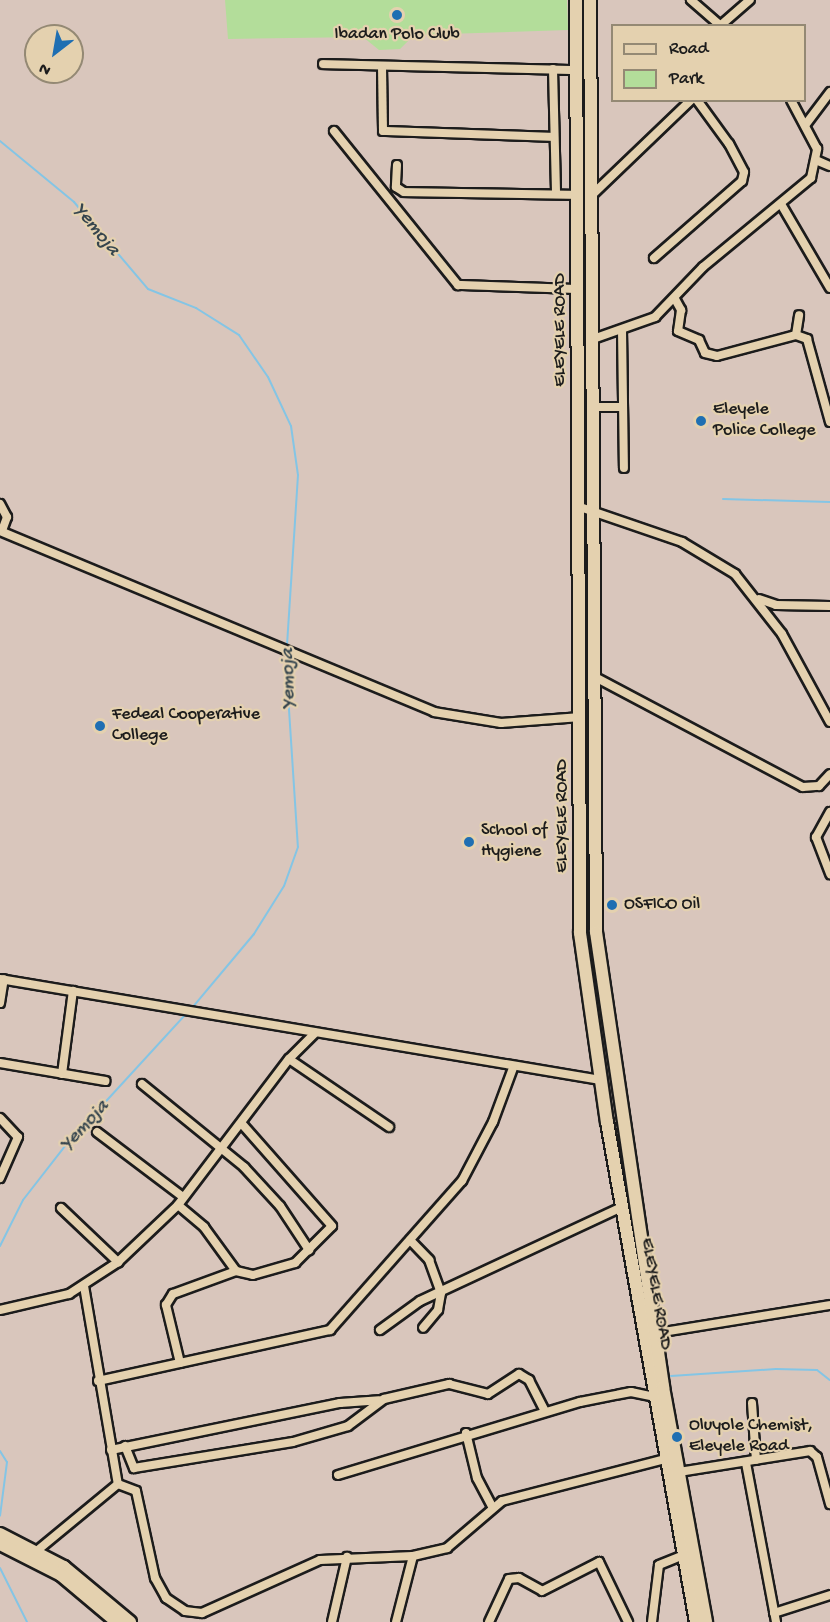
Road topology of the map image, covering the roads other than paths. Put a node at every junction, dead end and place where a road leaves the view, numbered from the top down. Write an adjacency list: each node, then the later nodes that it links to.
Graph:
1 (576, 0): 10 (main road, ELEYELE ROAD)
2 (590, 0): 22 (main road, ELEYELE ROAD)
3 (691, 0): 5 (street)
4 (750, 0): 6 (street)
5 (720, 24)
6 (722, 24)
7 (323, 64): 8 (street)
8 (382, 67): 9 (street); 17 (street)
9 (553, 69): 10 (street); 17 (street)
10 (577, 70): 23 (main road, ELEYELE ROAD)
11 (830, 93): 15 (street)
12 (689, 102): 22 (street)
13 (698, 102): 25 (street)
14 (792, 102): 15 (street)
15 (806, 124): 18 (street)
16 (334, 131): 27 (street)
17 (552, 137): 21 (street)
18 (818, 160): 20 (street); 24 (street)
19 (397, 165): 21 (street)
20 (830, 166)
21 (556, 194): 23 (street)
22 (593, 194): 32 (main road, ELEYELE ROAD)
23 (579, 195): 27 (main road, ELEYELE ROAD)
24 (781, 204): 26 (street); 28 (street)
25 (654, 258)
26 (830, 288)
27 (579, 289): 39 (main road, ELEYELE ROAD)
28 (675, 298): 30 (street); 31 (street)
29 (799, 315): 31 (street)
30 (622, 330): 32 (street); 34 (street)
31 (796, 335): 33 (street)
32 (593, 339): 35 (main road, ELEYELE ROAD)
33 (826, 388): 36 (street)
34 (623, 407): 35 (street); 37 (street)
35 (594, 408): 39 (main road, ELEYELE ROAD)
36 (830, 422)
37 (624, 468)
38 (0, 504): 40 (street)
39 (586, 509): 41 (street); 43 (main road, ELEYELE ROAD); 44 (main road, ELEYELE ROAD)
40 (1, 531): 44 (street)
41 (758, 598): 42 (street); 45 (street)
42 (830, 606)
43 (595, 677): 46 (street); 49 (main road, ELEYELE ROAD)
44 (581, 717): 50 (main road, ELEYELE ROAD)
45 (830, 722)
46 (830, 774)
47 (830, 812): 48 (street)
48 (830, 874)
49 (596, 932): 50 (main road); 82 (main road, ELEYELE ROAD)
50 (580, 933): 59 (main road, ELEYELE ROAD)
51 (2, 979): 52 (street); 53 (street)
52 (73, 991): 54 (street); 58 (street)
53 (0, 1003)
54 (315, 1033): 55 (street); 57 (street)
55 (289, 1059): 63 (street); 64 (street)
56 (0, 1063): 58 (street)
57 (513, 1068): 59 (street); 72 (street)
58 (62, 1074): 60 (street)
59 (601, 1080): 70 (main road, ELEYELE ROAD)
60 (105, 1081)
61 (142, 1084): 66 (street)
62 (0, 1118): 67 (street)
63 (242, 1124): 66 (street); 73 (street)
64 (389, 1127)
65 (97, 1132): 68 (street)
66 (225, 1149): 68 (street); 73 (street)
67 (0, 1178)
68 (183, 1197): 69 (street)
69 (178, 1205): 74 (street); 75 (street)
70 (622, 1207): 77 (street); 82 (main road, ELEYELE ROAD)
71 (62, 1208): 74 (street)
72 (410, 1240): 77 (street); 83 (street)
73 (309, 1250): 75 (street)
74 (118, 1262): 76 (street)
75 (236, 1271): 83 (street)
76 (84, 1286): 79 (street); 84 (street)
77 (441, 1293): 80 (street); 81 (street)
78 (830, 1305): 82 (street)
79 (0, 1310)
80 (423, 1328)
81 (380, 1330)
82 (651, 1339): 85 (main road, ELEYELE ROAD)
83 (180, 1363): 84 (street)
84 (98, 1381): 91 (street)
85 (657, 1391): 88 (street); 92 (main road, ELEYELE ROAD); 95 (main road, ELEYELE ROAD)
86 (379, 1401): 88 (street); 90 (street); 90 (street)
87 (753, 1403): 93 (street)
88 (545, 1411): 89 (street)
89 (466, 1433): 96 (street); 99 (street)
90 (125, 1446): 91 (street)
91 (111, 1450): 97 (street)
92 (666, 1459): 99 (street); 103 (main road, ELEYELE ROAD)
93 (756, 1460): 94 (street); 98 (street)
94 (746, 1463): 95 (street); 108 (street)
95 (679, 1472): 118 (main road, ELEYELE ROAD)
96 (338, 1475)
97 (118, 1484): 102 (street); 107 (street)
98 (830, 1504)
99 (492, 1506): 104 (street)
100 (0, 1533): 102 (main road)
101 (0, 1544): 102 (main road)
102 (33, 1554): 109 (main road); 110 (main road)
103 (684, 1555): 116 (street); 117 (main road, ELEYELE ROAD)
104 (413, 1556): 105 (street); 113 (street)
105 (347, 1557): 107 (street); 112 (street)
106 (830, 1595): 108 (street)
107 (200, 1613): 111 (street)
108 (775, 1618)
109 (117, 1622)
110 (130, 1622)
111 (203, 1622)
112 (332, 1622)
113 (396, 1622)
114 (489, 1622): 115 (street)
115 (628, 1622)
116 (652, 1622)
117 (696, 1622)
118 (706, 1622)

